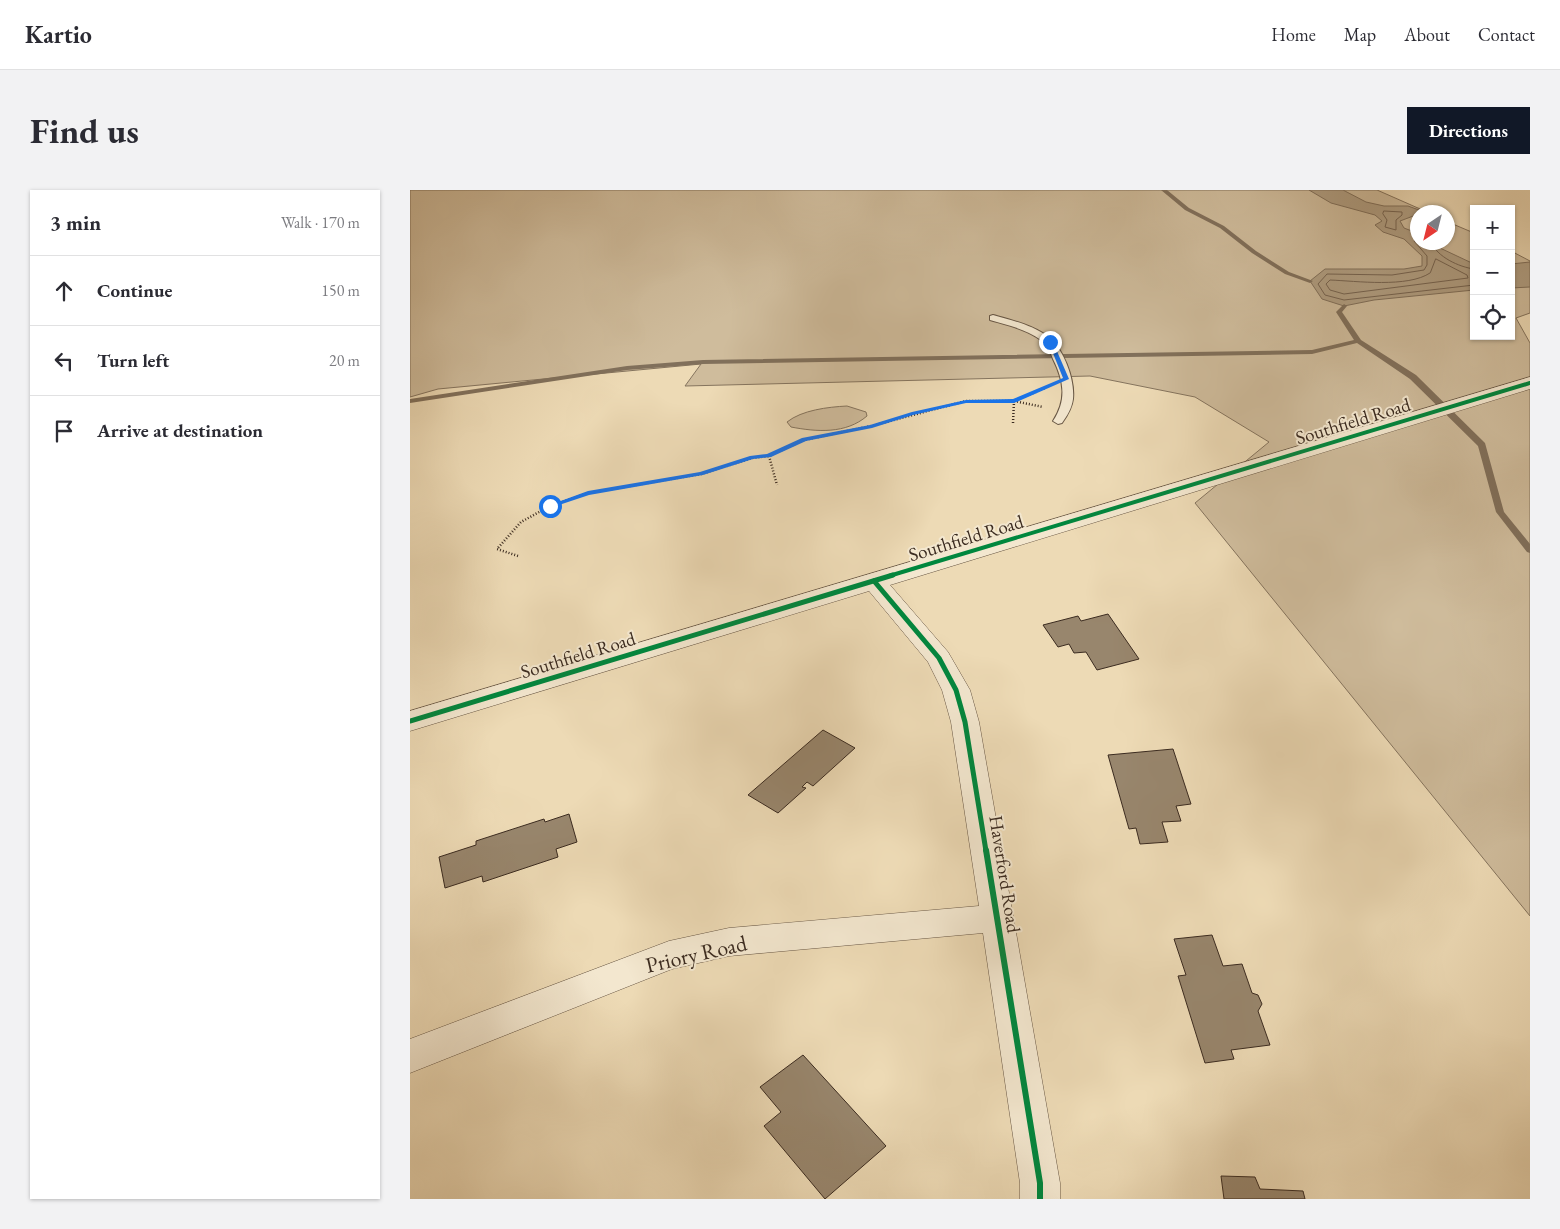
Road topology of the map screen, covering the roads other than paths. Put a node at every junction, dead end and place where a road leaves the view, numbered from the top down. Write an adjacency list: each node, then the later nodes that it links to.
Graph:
1 (993, 318): 2 (lane)
2 (1065, 375): 4 (lane)
3 (1530, 382): 5 (street, Southfield Road)
4 (1058, 421)
5 (874, 581): 6 (street, Southfield Road); 7 (street, Haverford Road)
6 (410, 721)
7 (997, 918): 8 (street, Priory Road); 9 (street, Haverford Road)
8 (410, 1056)
9 (1040, 1199)

